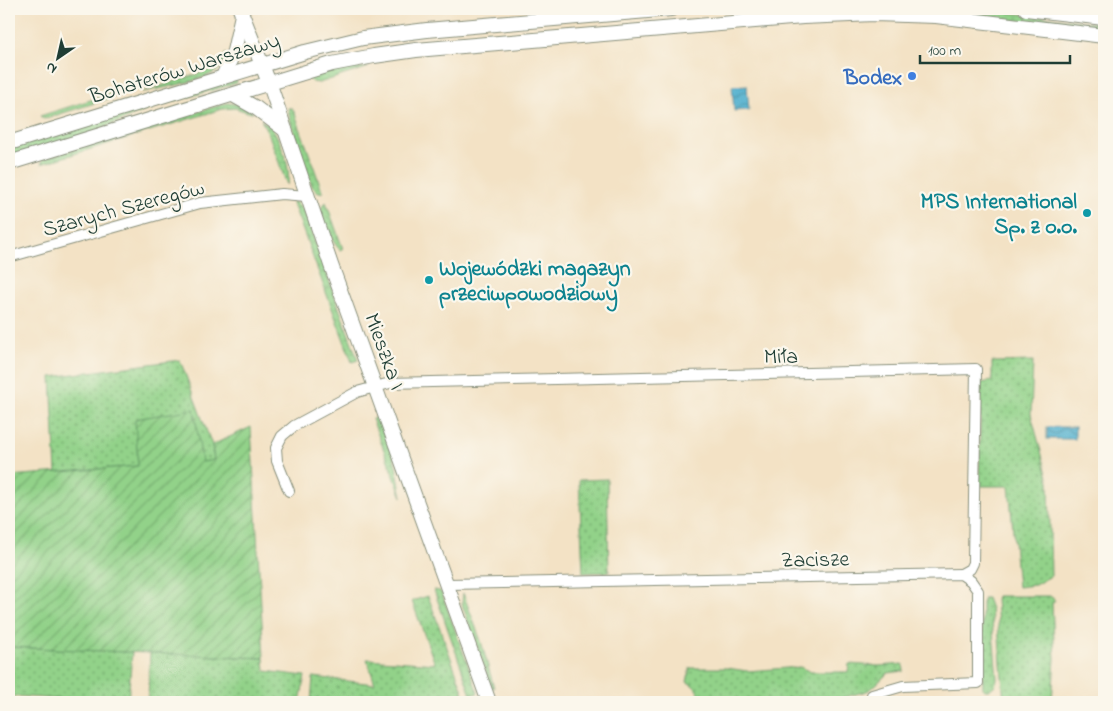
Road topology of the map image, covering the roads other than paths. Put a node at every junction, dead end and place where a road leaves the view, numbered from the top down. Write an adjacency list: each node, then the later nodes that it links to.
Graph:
1 (672, 9): 3 (street, Bohaterów Warszawy)
2 (1026, 9): 6 (street)
3 (629, 10): 8 (street, Bohaterów Warszawy)
4 (883, 11): 7 (street, Bohaterów Warszawy); 10 (street, Bohaterów Warszawy)
5 (241, 12): 8 (street, Mieszka I); 9 (street, Mieszka I)
6 (1104, 18)
7 (1104, 36)
8 (262, 65): 9 (street, Bohaterów Warszawy); 10 (street, Mieszka I)
9 (223, 77): 13 (street, Bohaterów Warszawy)
10 (269, 83): 11 (street, Bohaterów Warszawy); 12 (street, Mieszka I)
11 (233, 94): 12 (street, Bohaterów Warszawy); 14 (street, Bohaterów Warszawy)
12 (285, 130): 15 (street, Mieszka I)
13 (9, 142)
14 (9, 163)
15 (308, 196): 16 (street, Szarych Szeregów); 17 (street, Mieszka I)
16 (9, 257)
17 (376, 386): 18 (street); 19 (street, Miła); 20 (street, Mieszka I)
18 (289, 491)
19 (961, 574): 20 (street, Zacisze); 21 (street)
20 (447, 584): 22 (street, Mieszka I)
21 (872, 695)
22 (489, 702)

